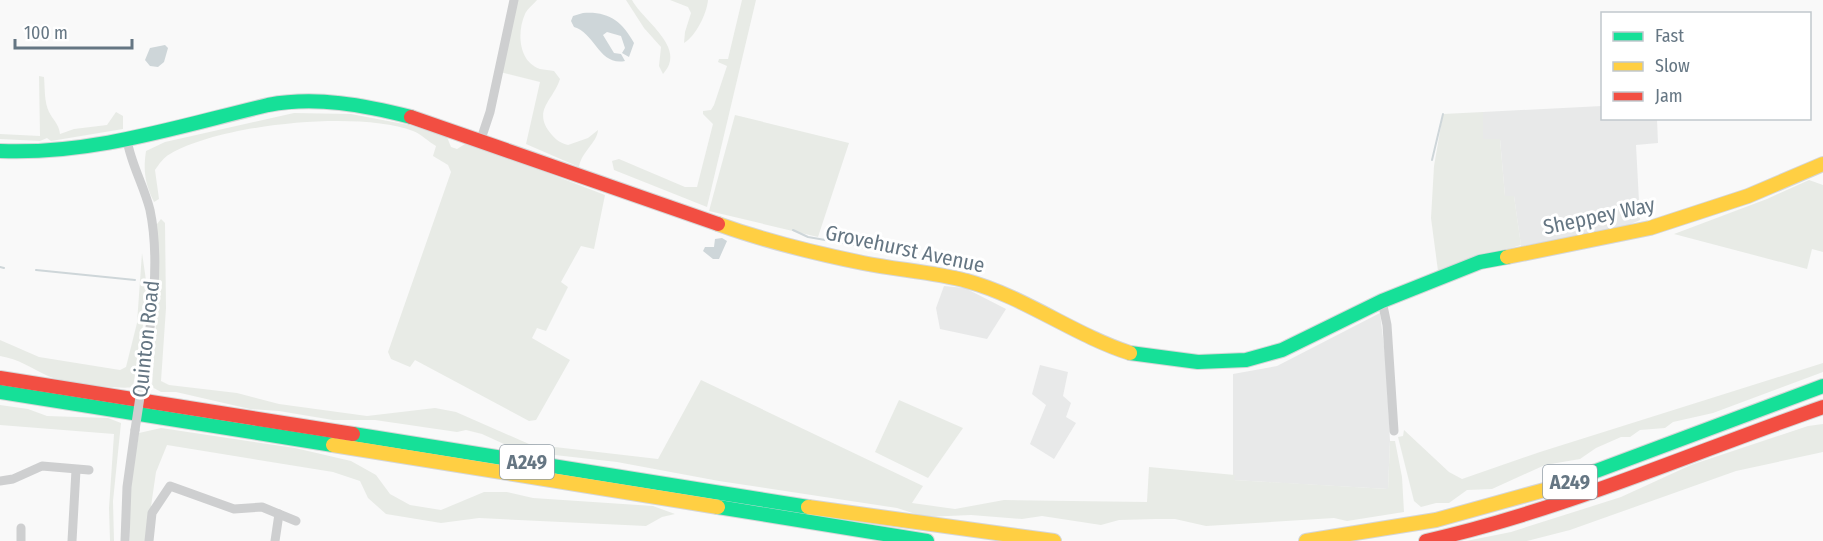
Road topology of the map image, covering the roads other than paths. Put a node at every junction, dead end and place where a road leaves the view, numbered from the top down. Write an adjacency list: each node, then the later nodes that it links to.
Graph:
1 (513, 0): 2 (street)
2 (481, 139): 3 (main road, Grovehurst Avenue); 6 (main road, Grovehurst Avenue)
3 (127, 140): 4 (main road, Grovehurst Avenue); 20 (street, Quinton Road, bridge)
4 (0, 151)
5 (1823, 164): 6 (main road, Sheppey Way)
6 (1382, 301): 11 (street)
7 (0, 378): 24 (main road, A249)
8 (1823, 386): 25 (main road, A249)
9 (0, 392): 23 (main road, A249)
10 (1823, 406): 26 (main road, A249)
11 (1394, 431)
12 (76, 470): 13 (street); 14 (street); 19 (street)
13 (89, 470)
14 (0, 482)
15 (279, 514): 16 (street); 21 (street); 22 (street)
16 (296, 521)
17 (21, 528): 18 (street)
18 (21, 541)
19 (72, 541)
20 (126, 541)
21 (149, 541)
22 (275, 541)
23 (927, 541)
24 (1054, 541)
25 (1306, 541)
26 (1426, 541)

